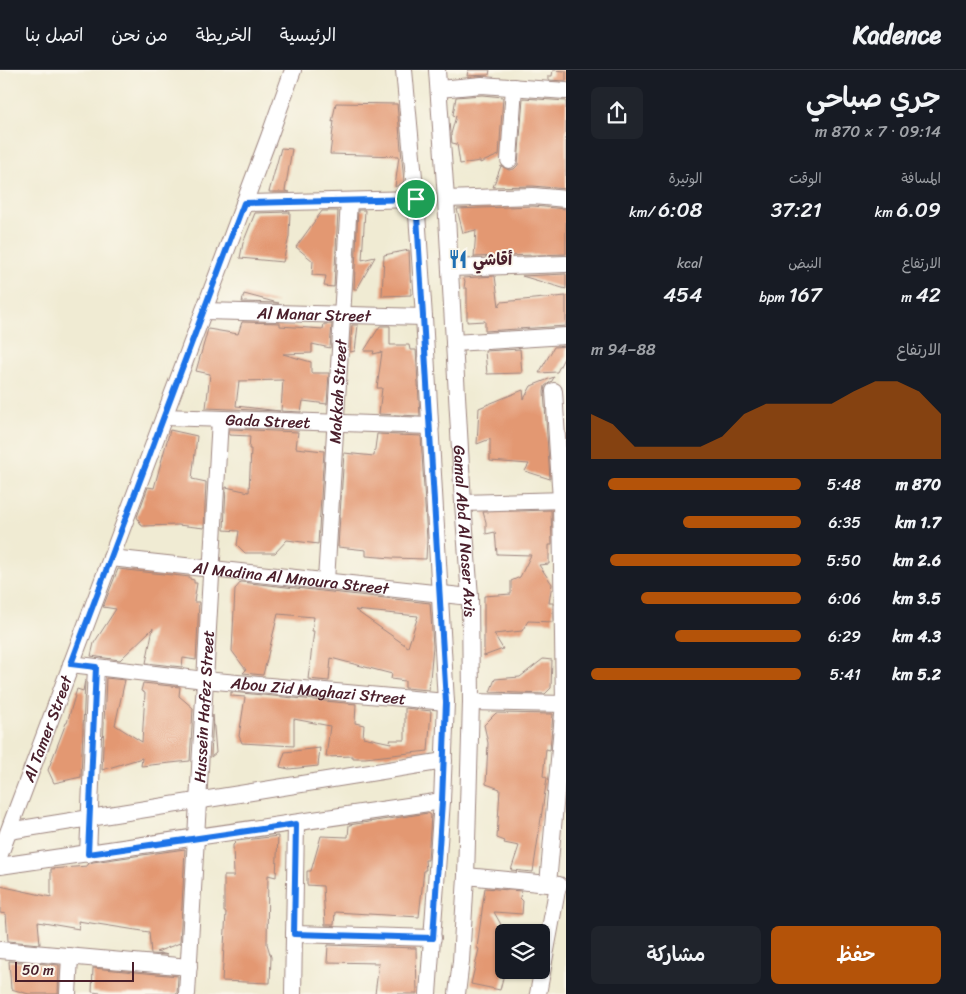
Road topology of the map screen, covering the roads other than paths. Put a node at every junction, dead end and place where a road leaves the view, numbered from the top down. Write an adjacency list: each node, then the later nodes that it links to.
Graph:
1 (292, 70): 12 (street, Al Tamer Street)
2 (404, 70): 8 (street, Gamal Abd Al Naser Axis)
3 (438, 70): 5 (street, Gamal Abd Al Naser Axis)
4 (514, 87): 5 (street); 6 (street); 7 (street)
5 (439, 89): 10 (street, Gamal Abd Al Naser Axis)
6 (566, 91)
7 (508, 160)
8 (416, 199): 11 (street); 17 (street, Gamal Abd Al Naser Axis)
9 (566, 199): 10 (street)
10 (446, 200): 14 (street, Gamal Abd Al Naser Axis)
11 (349, 202): 12 (street); 16 (street, Makkah Street)
12 (244, 203): 15 (street, Al Tamer Street)
13 (566, 264): 14 (street)
14 (450, 268): 19 (street, Gamal Abd Al Naser Axis)
15 (204, 311): 16 (street, Al Manar Street); 21 (street, Al Tamer Street)
16 (342, 316): 17 (street, Al Manar Street); 23 (street, Makkah Street)
17 (424, 317): 24 (street, Gamal Abd Al Naser Axis)
18 (566, 336): 19 (street)
19 (454, 342): 26 (street, Gamal Abd Al Naser Axis)
20 (554, 391): 25 (street)
21 (164, 417): 22 (street, Gada Street); 27 (street, Al Tamer Street)
22 (220, 419): 23 (street, Gada Street); 28 (street, Hussein Hafez Street)
23 (336, 424): 24 (street, Gada Street); 29 (street, Makkah Street)
24 (430, 426): 30 (street, Gamal Abd Al Naser Axis)
25 (564, 500): 26 (street); 37 (street)
26 (462, 503): 31 (street, Gamal Abd Al Naser Axis)
27 (111, 558): 28 (street, Al Madina Al Mnoura Street); 32 (street, Al Tamer Street)
28 (211, 570): 29 (street, Al Madina Al Mnoura Street); 34 (street, Hussein Hafez Street)
29 (326, 581): 30 (street, Al Madina Al Mnoura Street)
30 (440, 593): 31 (street, Al Madina Al Mnoura Street); 35 (street, Gamal Abd Al Naser Axis)
31 (470, 597): 36 (street, Gamal Abd Al Naser Axis)
32 (71, 664): 33 (street, Abou Zid Maghazi Street); 43 (street, Al Tamer Street)
33 (96, 667): 34 (street, Abou Zid Maghazi Street); 41 (street)
34 (205, 680): 35 (street, Abou Zid Maghazi Street); 39 (street, Hussein Hafez Street)
35 (446, 702): 38 (street, Gamal Abd Al Naser Axis)
36 (471, 702): 37 (street); 48 (street, Gamal Abd Al Naser Axis)
37 (565, 704): 49 (street)
38 (444, 761): 39 (street); 40 (street, Gamal Abd Al Naser Axis)
39 (198, 801): 41 (street); 44 (street, Hussein Hafez Street)
40 (442, 801): 42 (street); 51 (street, Gamal Abd Al Naser Axis)
41 (90, 818): 43 (street); 46 (street)
42 (296, 824): 44 (street); 50 (street)
43 (9, 831): 45 (street, Al Tamer Street)
44 (196, 838): 46 (street); 54 (street, Hussein Hafez Street)
45 (0, 854)
46 (88, 854): 47 (street)
47 (0, 866)
48 (466, 876): 49 (street); 59 (street, Gamal Abd Al Naser Axis)
49 (557, 885): 60 (street)
50 (294, 934): 51 (street); 57 (street)
51 (433, 938): 58 (street, Gamal Abd Al Naser Axis)
52 (0, 950): 53 (street)
53 (70, 956): 54 (street); 55 (street)
54 (189, 967): 56 (street, Hussein Hafez Street)
55 (68, 994)
56 (187, 994)
57 (293, 994)
58 (428, 994)
59 (457, 994)
60 (538, 994)

